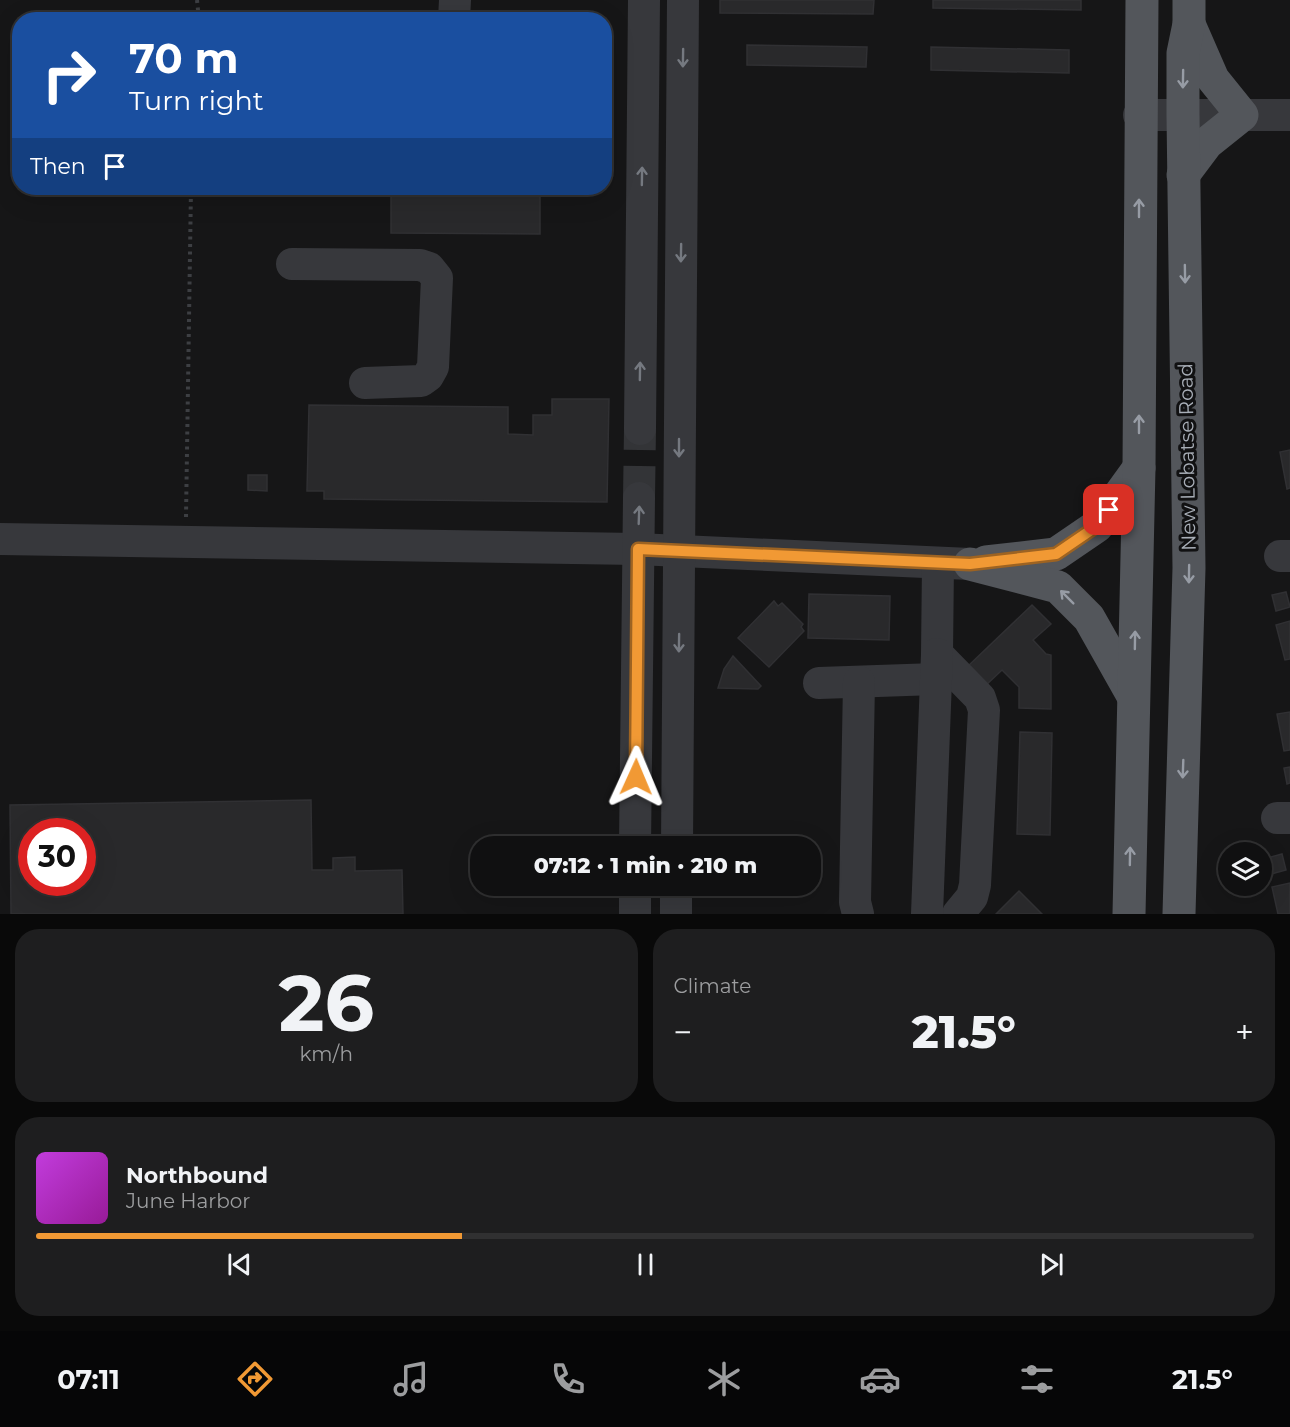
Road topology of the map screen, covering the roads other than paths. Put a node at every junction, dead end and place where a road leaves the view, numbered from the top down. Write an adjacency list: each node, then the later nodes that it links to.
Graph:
1 (644, 0): 12 (street, one-way to 1)
2 (683, 0): 17 (street, one-way to 17)
3 (1142, 0): 5 (main road)
4 (1189, 12): 6 (main road, New Lobatse Road, one-way to 6); 7 (main road)
5 (1139, 115): 6 (street); 13 (main road, one-way to 5)
6 (1183, 115): 7 (street); 9 (main road, New Lobatse Road)
7 (1242, 115): 8 (street); 9 (main road)
8 (1290, 116)
9 (1183, 175): 34 (main road, New Lobatse Road, one-way to 34)
10 (292, 264): 11 (street)
11 (365, 382)
12 (640, 429)
13 (1139, 468): 19 (main road); 23 (main road, one-way to 13)
14 (639, 498): 16 (street, one-way to 14)
15 (0, 540): 16 (street)
16 (638, 549): 17 (street); 24 (street)
17 (681, 550): 18 (street); 25 (street, one-way to 25)
18 (938, 563): 19 (street); 20 (street)
19 (970, 564): 23 (main road, one-way to 19)
20 (937, 667): 21 (street); 31 (street); 32 (street)
21 (859, 682): 22 (street); 30 (street)
22 (819, 683)
23 (1134, 697): 33 (main road, one-way to 23)
24 (635, 836)
25 (677, 836)
26 (635, 896): 28 (street)
27 (676, 896): 29 (street)
28 (635, 914)
29 (676, 914)
30 (858, 914)
31 (927, 914)
32 (958, 914)
33 (1129, 914)
34 (1179, 914)

